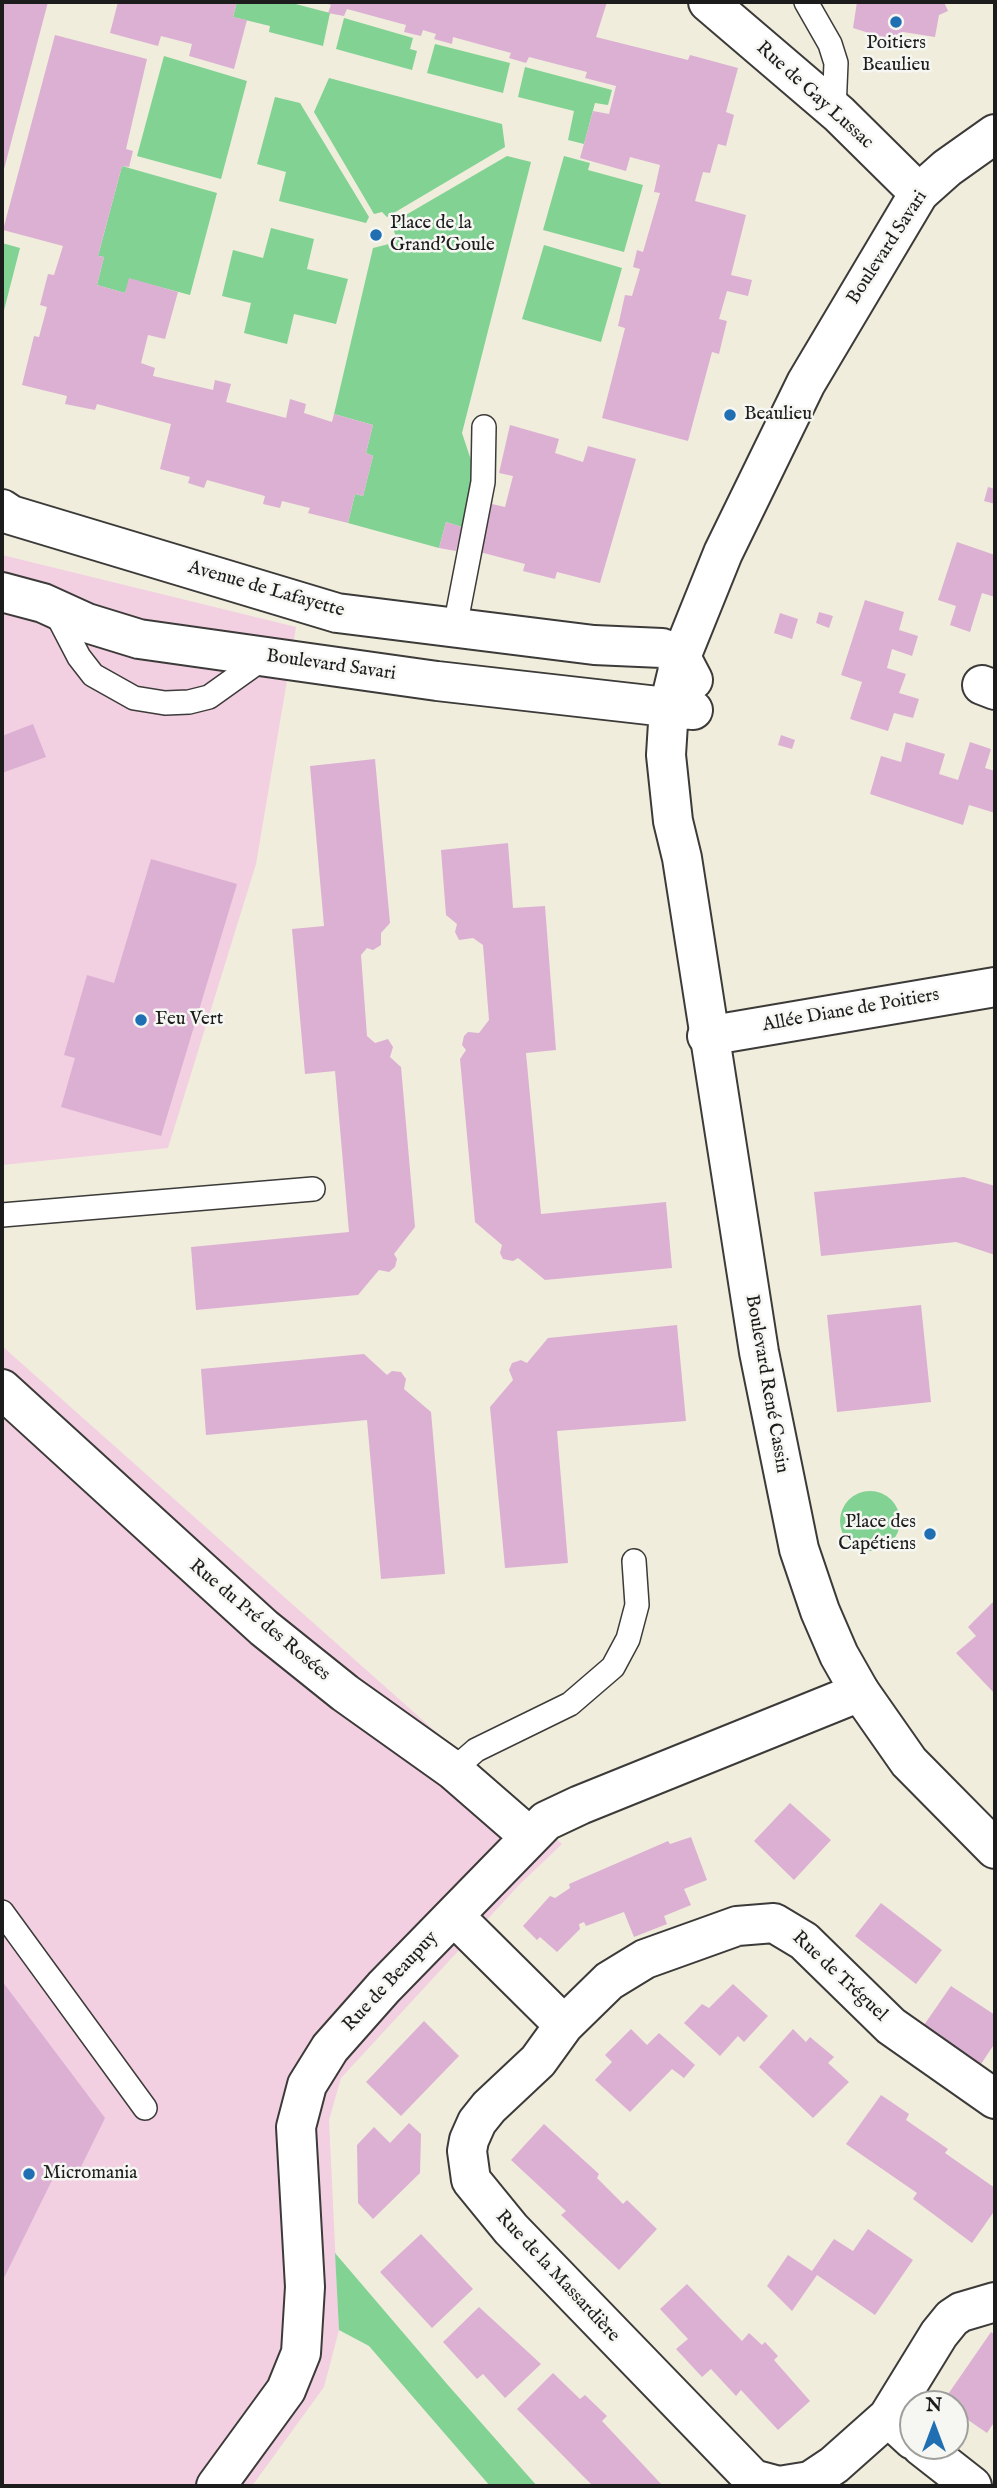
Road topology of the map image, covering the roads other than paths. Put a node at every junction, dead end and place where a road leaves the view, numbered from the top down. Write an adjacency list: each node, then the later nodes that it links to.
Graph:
1 (806, 2): 3 (lane)
2 (714, 5): 3 (street, Rue de Gay Lussac)
3 (834, 110): 5 (street, Rue de Gay Lussac)
4 (995, 134): 5 (street, Boulevard Savari)
5 (919, 193): 6 (street, Boulevard Savari)
6 (806, 383): 12 (street, Boulevard Savari); 14 (street, Boulevard Savari)
7 (484, 427): 11 (lane)
8 (2, 509): 11 (street, Avenue de Lafayette)
9 (2, 592): 10 (street, Boulevard Savari)
10 (54, 609): 13 (street, Boulevard Savari); 13 (lane)
11 (455, 627): 12 (street, Avenue de Lafayette)
12 (672, 653): 14 (street, Boulevard Savari)
13 (265, 657): 14 (street, Boulevard Savari)
14 (686, 705): 16 (street, Boulevard René Cassin)
15 (995, 987): 16 (street, Allée Diane de Poitiers)
16 (707, 1036): 21 (street, Boulevard René Cassin)
17 (313, 1189): 18 (lane)
18 (2, 1215)
19 (2, 1389): 22 (street, Rue du Pré des Rosées)
20 (634, 1560): 22 (lane)
21 (860, 1692): 23 (street, Rue de Beaupuy); 24 (street, Boulevard René Cassin)
22 (453, 1770): 23 (street, Rue du Pré des Rosées)
23 (530, 1837): 26 (street, Rue de Beaupuy)
24 (995, 1849)
25 (2, 1912): 29 (lane)
26 (454, 1916): 27 (street); 34 (street, Rue de Beaupuy)
27 (564, 2025): 28 (street, Rue de Tréguel); 32 (street, Rue de la Massardière)
28 (995, 2099)
29 (145, 2108)
30 (995, 2302): 31 (street)
31 (916, 2390)
32 (899, 2429)
33 (939, 2460): 35 (street)
34 (216, 2486)
35 (972, 2486)

